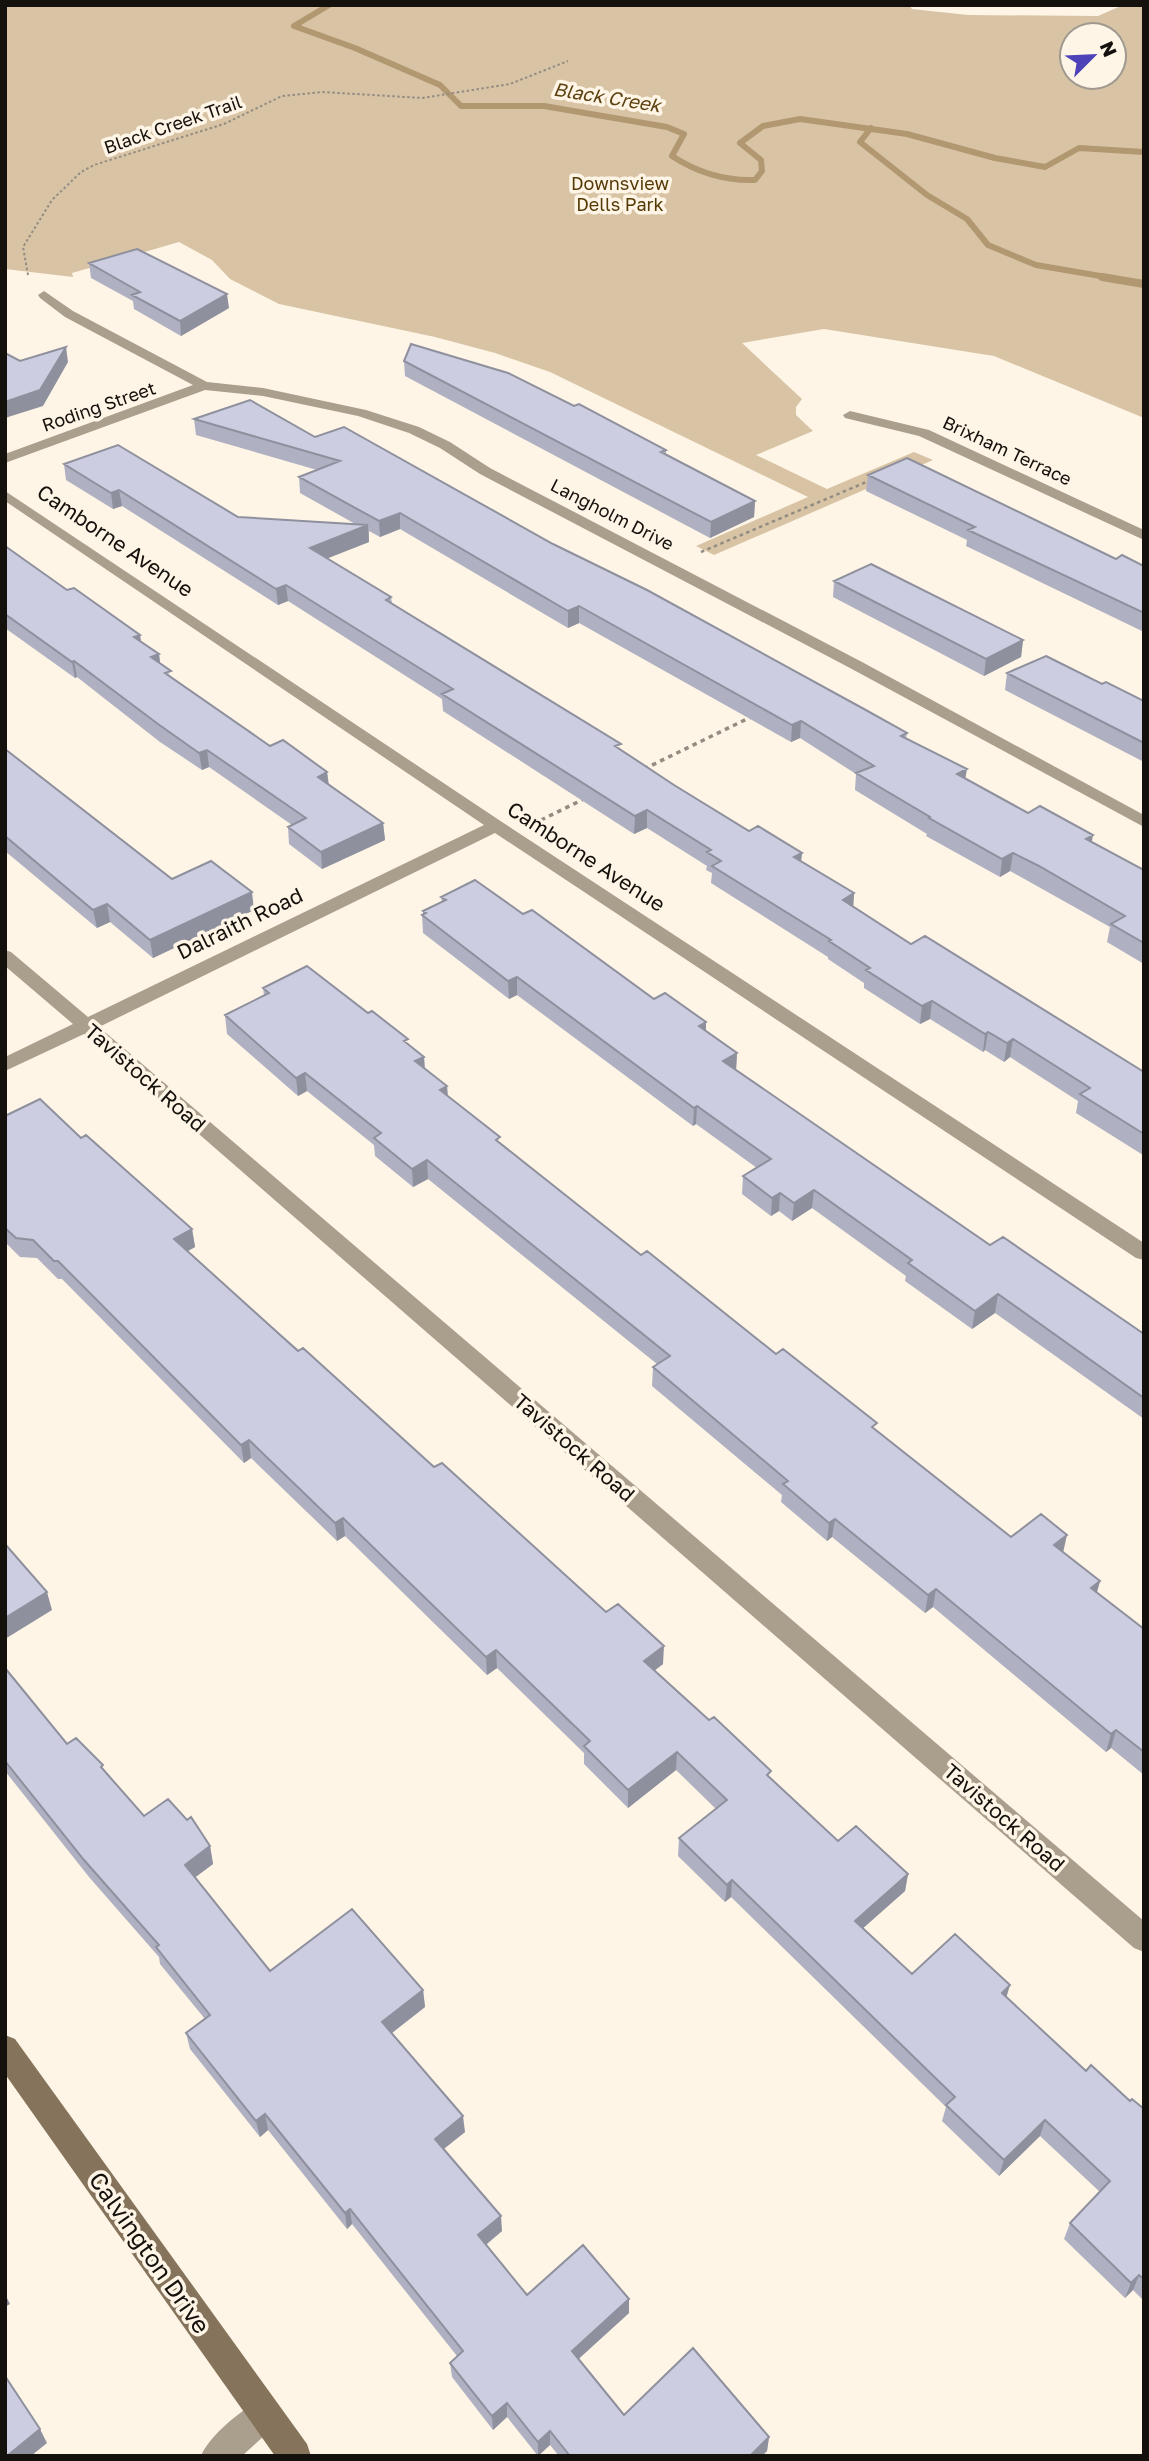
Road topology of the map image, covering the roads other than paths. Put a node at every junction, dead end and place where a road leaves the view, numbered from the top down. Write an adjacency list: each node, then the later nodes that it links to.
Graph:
1 (44, 295): 2 (street, Langholm Drive)
2 (204, 386): 4 (street, Roding Street); 7 (street, Langholm Drive)
3 (850, 415): 6 (street, Brixham Terrace)
4 (5, 458)
5 (5, 495): 8 (street, Camborne Avenue)
6 (1144, 536)
7 (1144, 822)
8 (504, 830): 10 (street, Dalraith Road); 12 (street, Camborne Avenue)
9 (5, 956): 10 (street, Tavistock Road)
10 (84, 1025): 11 (street, Dalraith Road); 13 (street, Tavistock Road)
11 (5, 1065)
12 (1144, 1253)
13 (1144, 1939)
14 (5, 2049): 15 (street, Calvington Drive)
15 (264, 2415): 16 (street); 17 (street, Calvington Drive)
16 (217, 2456)
17 (295, 2456)

